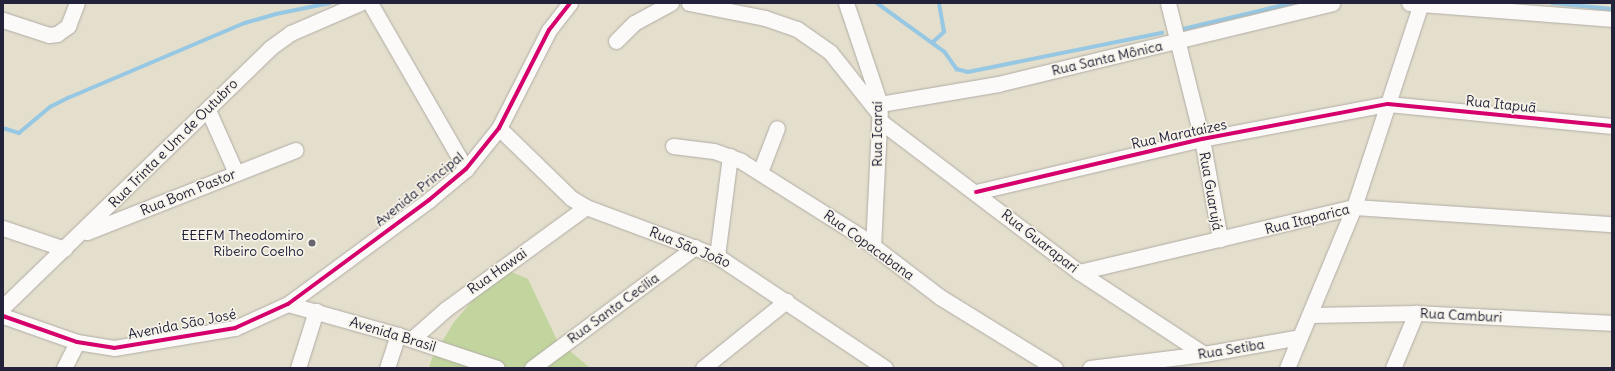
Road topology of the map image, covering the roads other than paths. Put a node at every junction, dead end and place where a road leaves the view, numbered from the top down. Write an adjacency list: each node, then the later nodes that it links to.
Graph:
1 (77, 3): 12 (street)
2 (360, 3): 16 (street, Rua Trinta e Um de Outubro)
3 (370, 3): 25 (street)
4 (570, 3): 19 (street, Avenida Principal)
5 (671, 3): 13 (street)
6 (688, 3): 17 (street, Rua Guarapari)
7 (846, 3): 17 (street, Rua Icaraí)
8 (1168, 3): 14 (street, Rua Guarujá)
9 (1332, 3): 14 (street, Rua Santa Mônica)
10 (1417, 3): 11 (street); 15 (street)
11 (1612, 19)
12 (3, 20)
13 (616, 41)
14 (1177, 41): 17 (street, Rua Santa Mônica); 21 (street, Rua Guarujá)
15 (1388, 104): 18 (street, Rua Itapuã); 21 (street, Rua Marataízes); 30 (street)
16 (208, 110): 27 (street); 33 (street, Rua Trinta e Um de Outubro)
17 (880, 113): 28 (street, Rua Guarapari); 35 (street, Rua Icaraí)
18 (1612, 126)
19 (499, 128): 25 (street, Avenida Principal); 29 (street, Rua São João)
20 (777, 128): 26 (street)
21 (1202, 139): 28 (street, Rua Marataízes); 34 (street, Rua Guarujá)
22 (673, 146): 24 (street, Rua Copacabana)
23 (295, 150): 27 (street, Rua Bom Pastor)
24 (730, 156): 26 (street, Rua Copacabana); 38 (street)
25 (466, 169): 41 (street, Avenida Principal)
26 (760, 172): 35 (street, Rua Copacabana)
27 (236, 173): 33 (street, Rua Bom Pastor)
28 (976, 192): 39 (street, Rua Guarapari)
29 (586, 207): 36 (street, Rua São João); 48 (street, Rua Hawai)
30 (1354, 207): 31 (street, Rua Itaparica); 34 (street, Rua Itaparica); 45 (street)
31 (1612, 224)
32 (3, 228): 37 (street)
33 (80, 235): 37 (street, Rua Trinta e Um de Outubro)
34 (1220, 239): 39 (street, Rua Itaparica)
35 (873, 246): 59 (street, Rua Copacabana)
36 (695, 247): 38 (street, Rua São João); 57 (street, Rua Santa Cecília)
37 (65, 249): 42 (street, Rua Trinta e Um de Outubro)
38 (717, 256): 40 (street, Rua São João)
39 (1079, 272): 51 (street, Rua Guarapari)
40 (786, 301): 52 (street, Rua São João); 58 (street)
41 (288, 304): 43 (street, Avenida Brasil); 50 (street, Avenida São José)
42 (3, 308)
43 (316, 310): 48 (street, Avenida Brasil); 54 (street)
44 (1416, 313): 45 (street, Rua Camburi); 47 (street, Rua Camburi); 62 (street)
45 (1310, 315): 49 (street)
46 (3, 316): 50 (street, Avenida São José)
47 (1612, 323)
48 (405, 337): 55 (street); 56 (street, Avenida Brasil)
49 (1300, 337): 51 (street, Rua Setiba); 61 (street)
50 (77, 342): 53 (street)
51 (1204, 354): 60 (street, Rua Setiba)
52 (874, 365)
53 (64, 368)
54 (298, 368)
55 (387, 368)
56 (497, 368)
57 (532, 368)
58 (703, 368)
59 (1055, 368)
60 (1090, 368)
61 (1287, 368)
62 (1393, 368)

